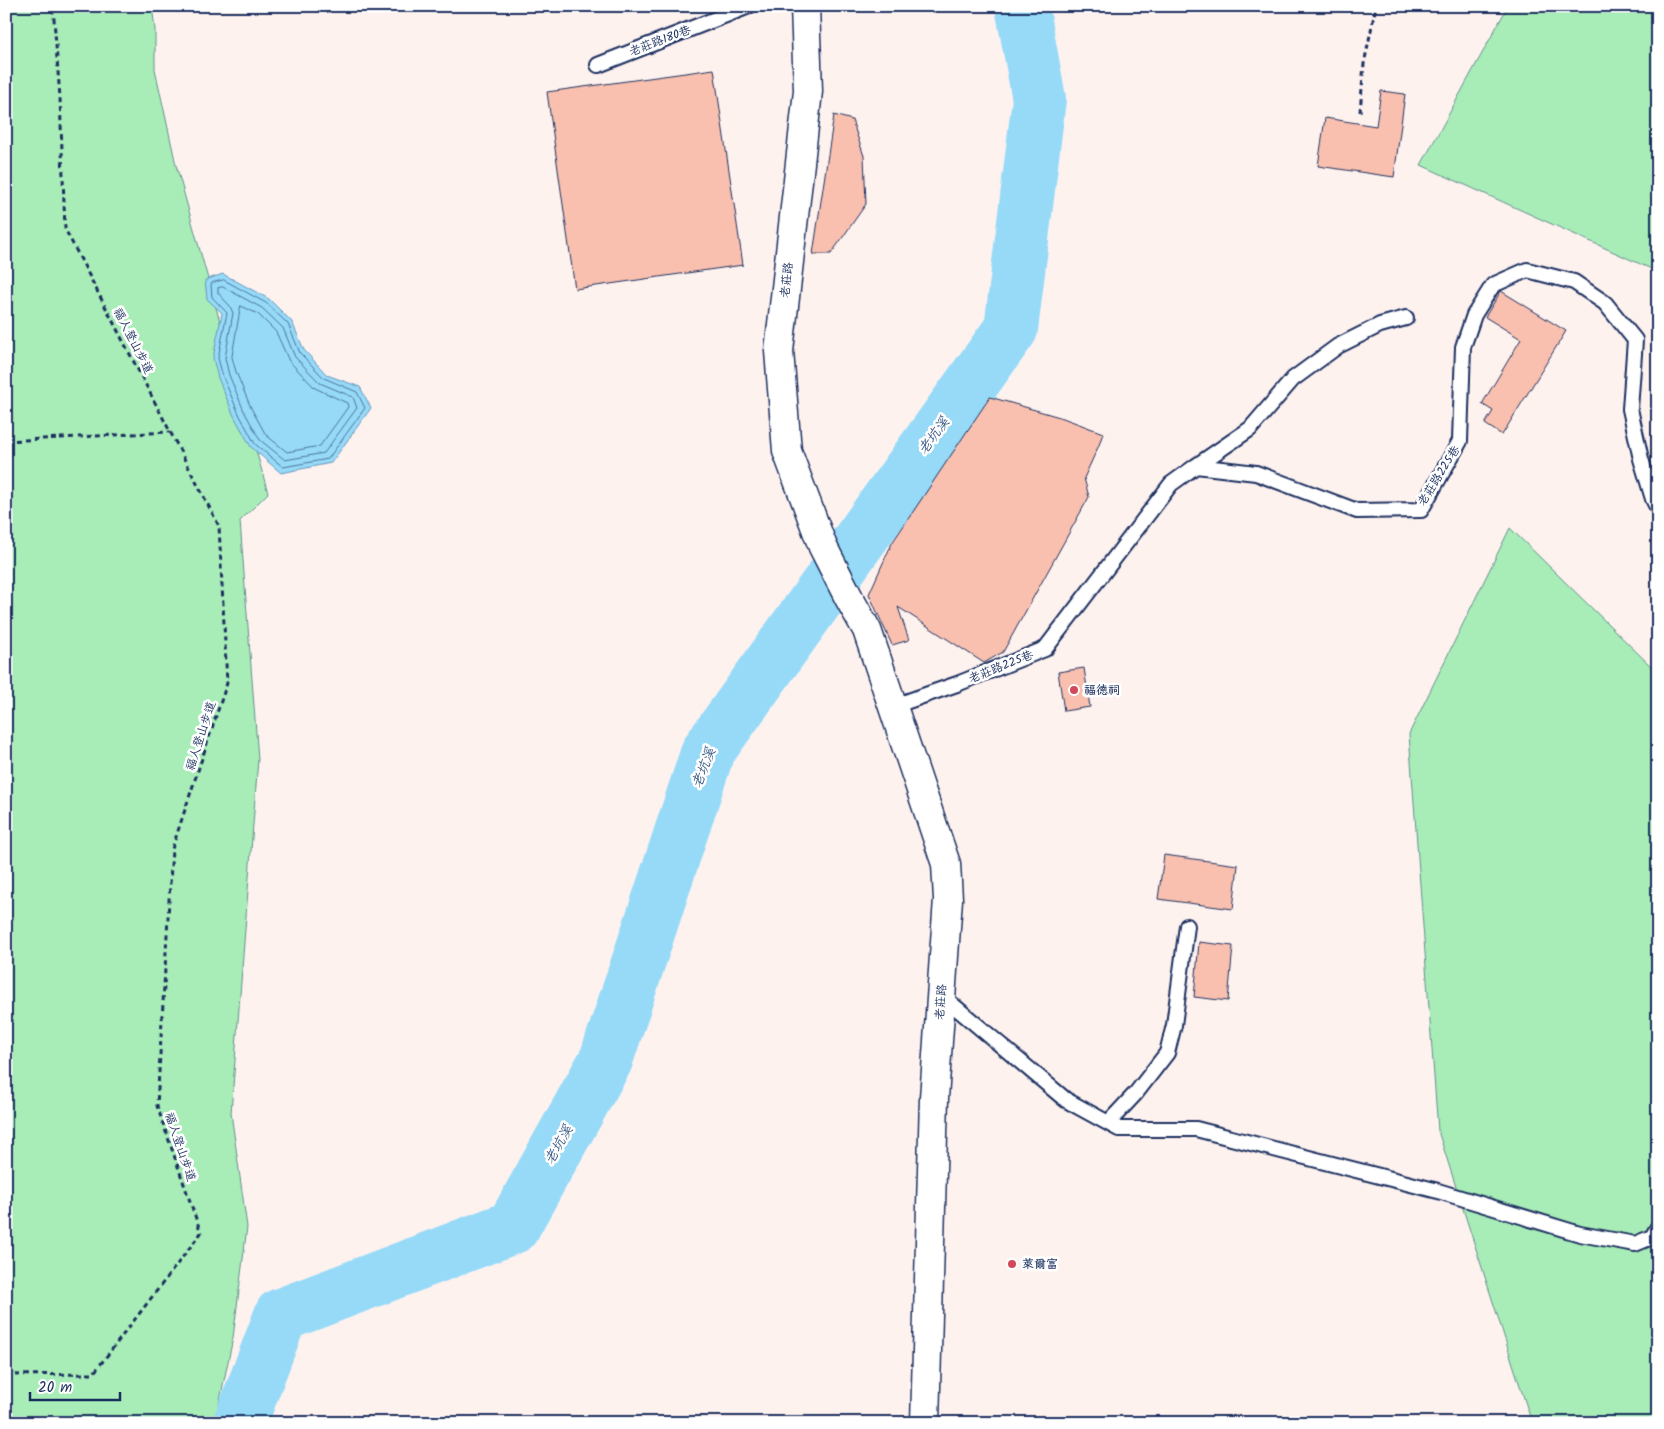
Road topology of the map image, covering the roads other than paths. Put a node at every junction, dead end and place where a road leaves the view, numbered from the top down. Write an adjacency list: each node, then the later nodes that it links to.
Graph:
1 (749, 6): 3 (lane, 老莊路180巷)
2 (805, 6): 7 (street, 老莊路)
3 (598, 65)
4 (1406, 318): 5 (lane)
5 (1196, 466): 6 (lane, 老莊路225巷); 7 (lane, 老莊路225巷)
6 (1658, 509)
7 (894, 706): 9 (street, 老莊路)
8 (1187, 926): 10 (lane)
9 (941, 995): 10 (lane); 12 (street, 老莊路)
10 (1108, 1122): 11 (lane)
11 (1658, 1227)
12 (925, 1423)

